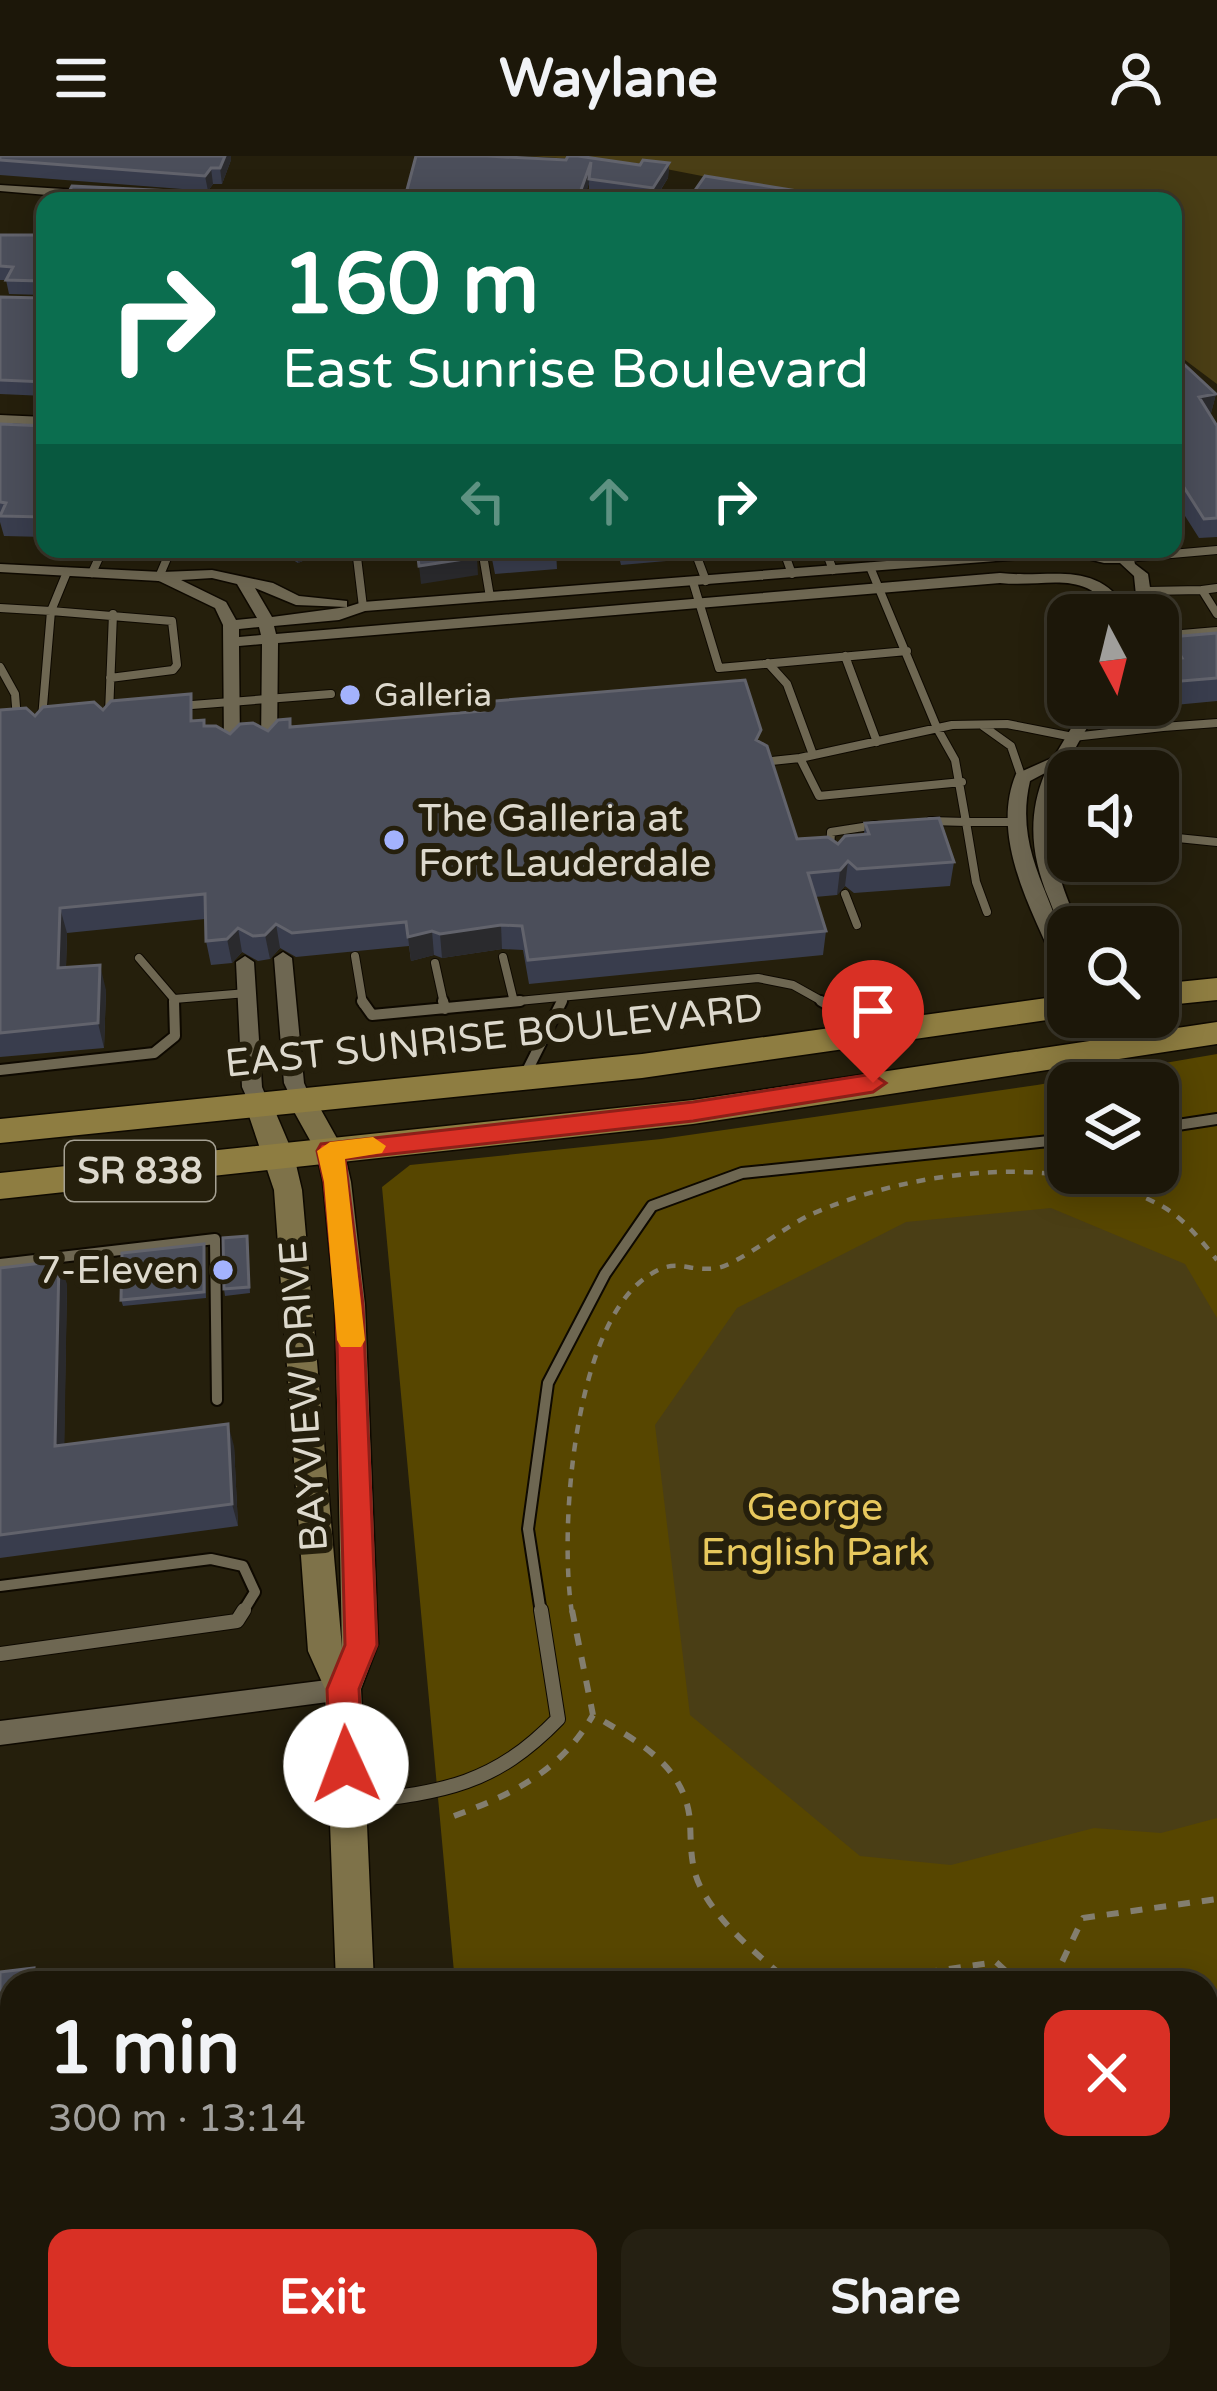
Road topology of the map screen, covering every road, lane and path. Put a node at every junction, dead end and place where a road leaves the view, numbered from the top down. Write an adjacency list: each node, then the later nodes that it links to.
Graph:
1 (0, 188): 2 (street)
2 (58, 192)
3 (0, 419): 4 (street)
4 (36, 421)
5 (1217, 550): 6 (lane)
6 (1182, 553)
7 (100, 558): 22 (lane)
8 (168, 558): 24 (lane)
9 (357, 558): 36 (lane)
10 (484, 558): 34 (lane)
11 (695, 558): 26 (lane)
12 (786, 558): 23 (lane)
13 (828, 558): 20 (lane)
14 (966, 558): 18 (street)
15 (1100, 558): 17 (street)
16 (1126, 558): 17 (street); 31 (street); 33 (street)
17 (1103, 559): 25 (street)
18 (870, 567): 20 (street); 29 (lane)
19 (0, 568): 21 (street)
20 (833, 570): 23 (street)
21 (67, 572): 22 (street); 38 (lane)
22 (92, 573): 24 (street)
23 (792, 574): 26 (street)
24 (161, 577): 27 (street); 43 (street)
25 (1000, 578): 29 (street); 32 (street)
26 (699, 581): 34 (street); 35 (lane)
27 (244, 584): 36 (street); 41 (street)
28 (1217, 588): 30 (lane)
29 (879, 589): 35 (street); 45 (lane)
30 (1202, 590): 31 (lane); 40 (lane)
31 (1146, 591)
32 (1111, 594)
33 (1118, 594)
34 (490, 597): 36 (street)
35 (699, 604): 41 (street); 47 (lane)
36 (363, 607): 41 (street)
37 (0, 608): 38 (lane)
38 (51, 611): 39 (lane); 58 (lane)
39 (113, 614): 49 (lane); 49 (lane)
40 (1217, 614)
41 (268, 631): 43 (street); 51 (street)
42 (1217, 631): 44 (lane)
43 (232, 634): 52 (street)
44 (1179, 634)
45 (907, 651): 46 (lane); 66 (lane)
46 (845, 656): 47 (lane); 69 (lane)
47 (768, 663): 73 (lane)
48 (0, 667): 59 (lane)
49 (110, 678): 55 (lane)
50 (331, 694): 51 (lane)
51 (270, 698): 52 (lane); 70 (street)
52 (232, 701): 53 (lane); 71 (street)
53 (170, 707)
54 (129, 710): 55 (lane)
55 (109, 712): 56 (lane); 63 (lane)
56 (86, 714)
57 (64, 716): 58 (lane)
58 (42, 718): 59 (lane); 67 (lane)
59 (17, 719): 60 (lane)
60 (0, 721)
61 (1217, 722): 65 (lane)
62 (980, 724): 66 (lane); 68 (lane); 77 (lane)
63 (109, 726)
64 (1080, 726): 68 (street)
65 (1163, 727): 68 (lane)
66 (938, 728): 69 (lane); 78 (lane)
67 (41, 731)
68 (1073, 737): 72 (street)
69 (877, 742): 73 (lane)
70 (269, 746)
71 (232, 749)
72 (1064, 750)
73 (812, 752): 74 (lane)
74 (800, 758): 75 (lane); 78 (lane)
75 (762, 762)
76 (1047, 766): 77 (street)
77 (1022, 778): 82 (street)
78 (962, 782): 81 (lane)
79 (1047, 782): 82 (street)
80 (914, 821): 81 (lane)
81 (966, 822): 82 (lane); 90 (lane)
82 (1028, 822): 84 (lane); 89 (street); 91 (street)
83 (892, 823): 87 (lane)
84 (1047, 824)
85 (1179, 838): 86 (lane)
86 (1217, 842)
87 (834, 860)
88 (845, 894): 92 (lane)
89 (1060, 906)
90 (987, 912)
91 (1047, 917)
92 (857, 925)
93 (355, 956): 105 (lane)
94 (502, 957): 104 (lane)
95 (140, 958): 103 (lane)
96 (283, 958): 113 (street)
97 (245, 962): 100 (street)
98 (435, 962): 105 (lane)
99 (1217, 989): 101 (main road)
100 (247, 993): 103 (lane); 114 (street)
101 (1179, 993)
102 (564, 998): 104 (lane); 107 (lane); 112 (lane)
103 (174, 999): 111 (lane)
104 (514, 1003): 105 (lane)
105 (445, 1009)
106 (1047, 1009): 107 (main road, EAST SUNRISE BOULEVARD / SR 838)
107 (878, 1033): 112 (main road, EAST SUNRISE BOULEVARD / SR 838)
108 (1179, 1033): 109 (main road, SR 838)
109 (1217, 1034)
110 (1077, 1038): 119 (main road, SR 838)
111 (0, 1070)
112 (524, 1077): 113 (main road, EAST SUNRISE BOULEVARD / SR 838)
113 (301, 1099): 114 (main road, EAST SUNRISE BOULEVARD / SR 838); 119 (street, BAYVIEW DRIVE)
114 (259, 1104): 117 (main road, EAST SUNRISE BOULEVARD / SR 838); 120 (street, BAYVIEW DRIVE)
115 (1217, 1120): 116 (lane)
116 (1179, 1125)
117 (0, 1131)
118 (1047, 1141): 130 (lane)
119 (330, 1151): 120 (main road, SR 838); 127 (street, BAYVIEW DRIVE)
120 (280, 1156): 121 (main road, SR 838); 127 (street, BAYVIEW DRIVE)
121 (0, 1186)
122 (1217, 1260): 128 (path)
123 (0, 1264): 124 (lane)
124 (217, 1400)
125 (0, 1586): 126 (lane)
126 (0, 1654)
127 (343, 1689): 129 (street); 130 (street, BAYVIEW DRIVE)
128 (592, 1715): 131 (path); 134 (path)
129 (0, 1733)
130 (348, 1803): 133 (street, BAYVIEW DRIVE)
131 (454, 1816)
132 (1217, 1899): 137 (path)
133 (355, 1971)
134 (778, 1971)
135 (935, 1971): 136 (path)
136 (1006, 1971)
137 (1058, 1971)

